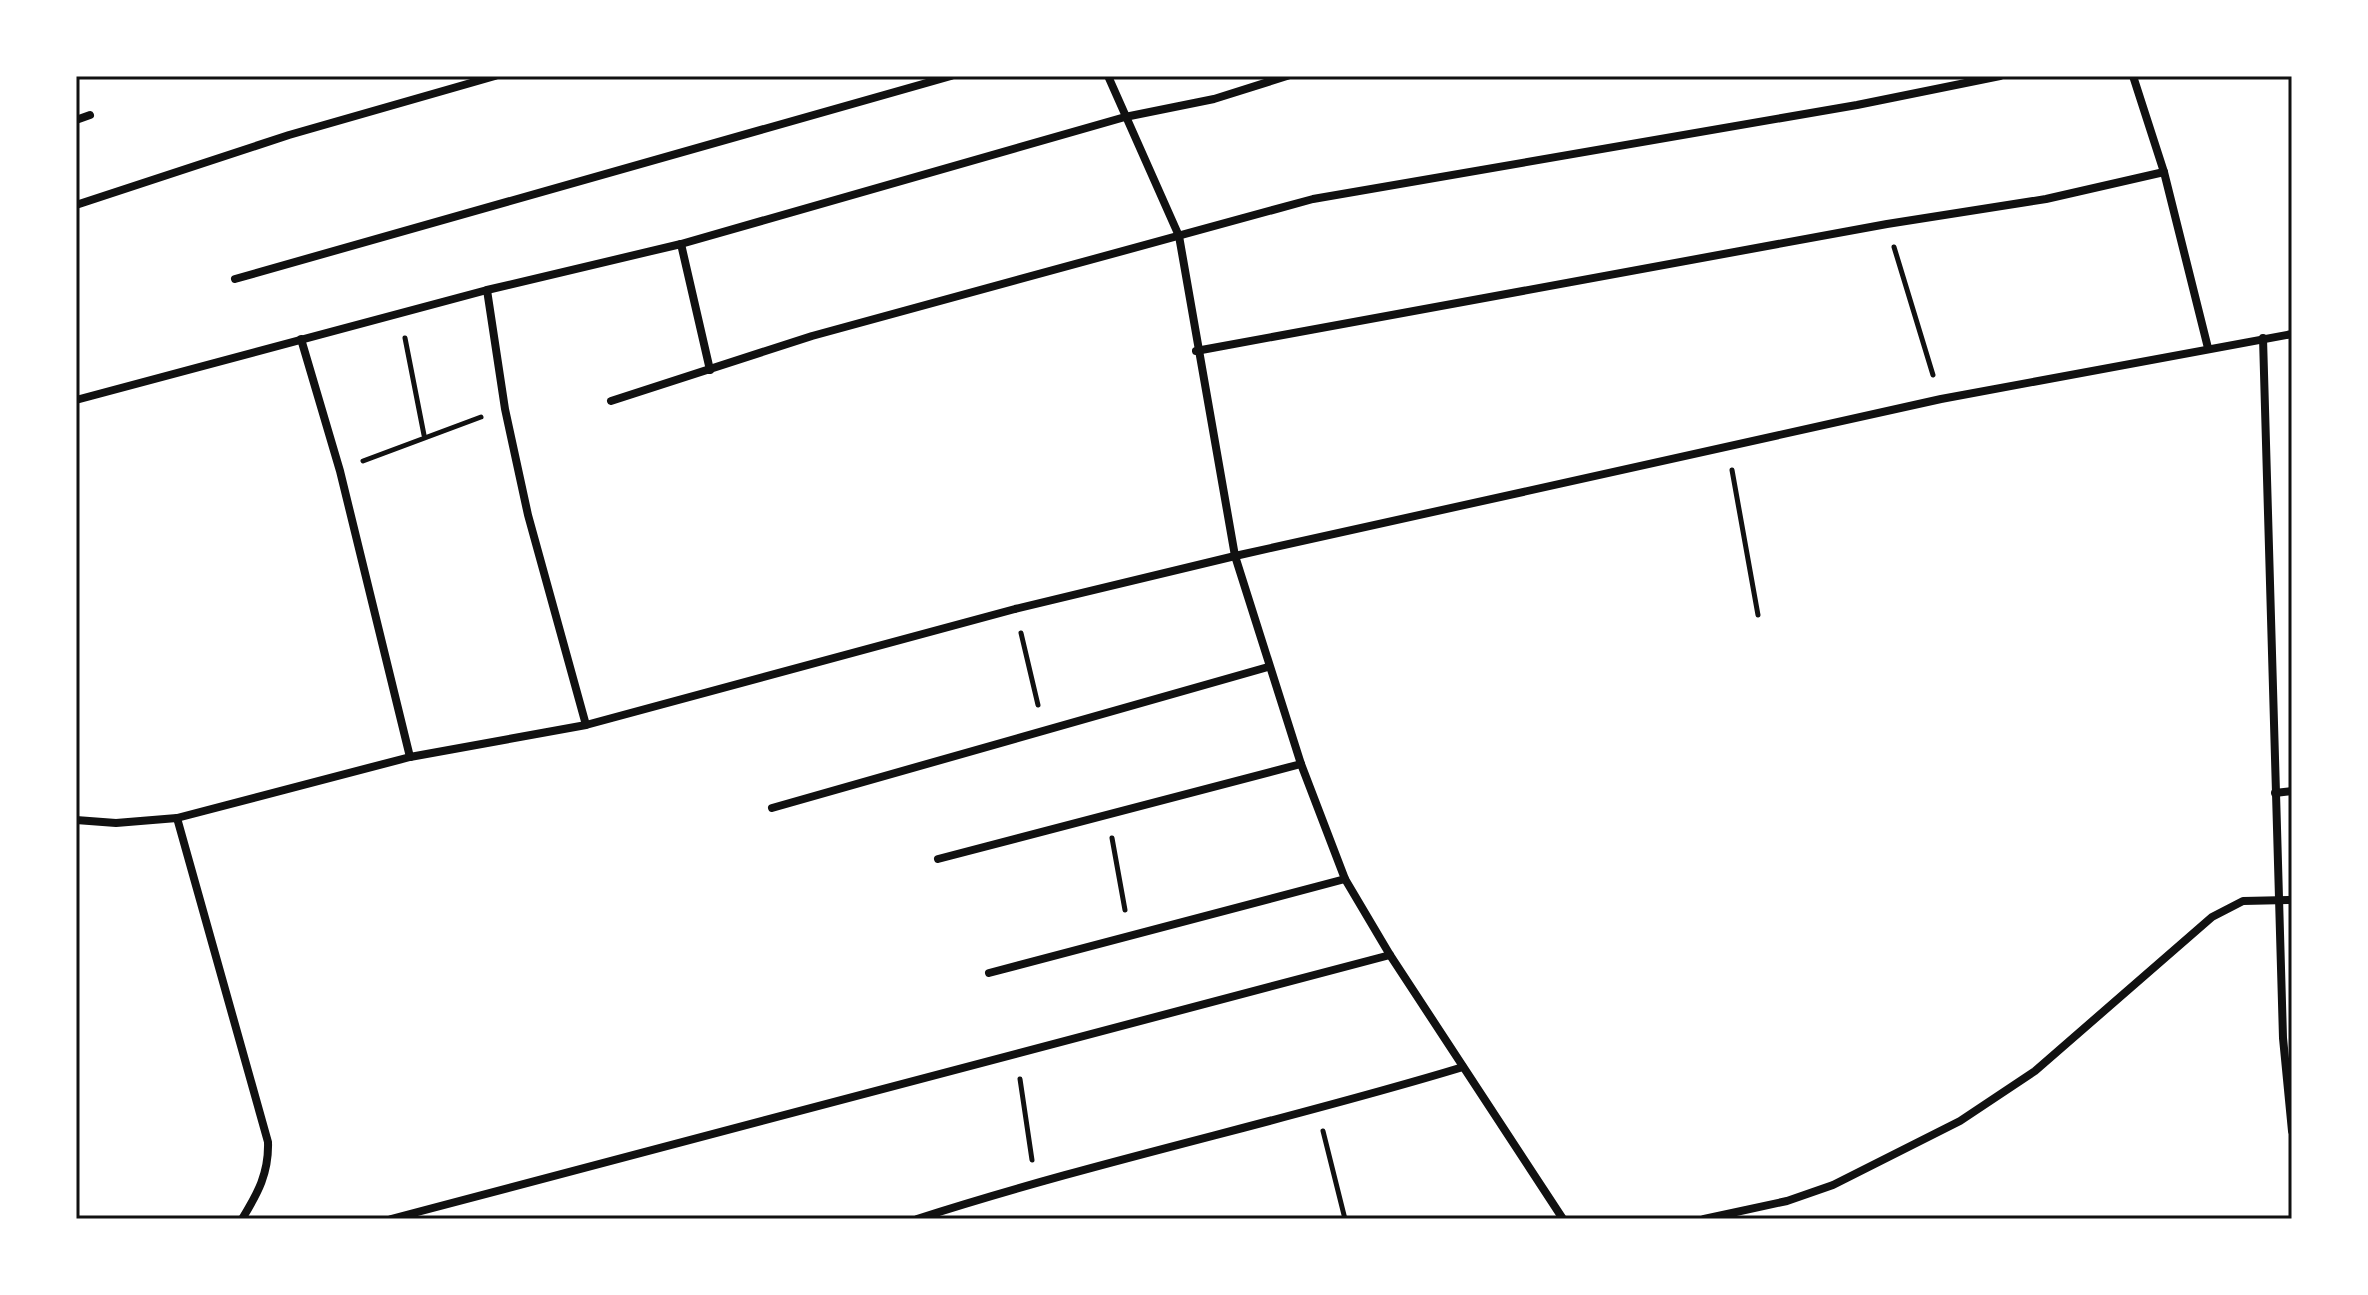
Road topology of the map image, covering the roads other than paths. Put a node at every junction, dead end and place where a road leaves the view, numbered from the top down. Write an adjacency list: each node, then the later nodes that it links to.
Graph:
1 (495, 76): 11 (street)
2 (951, 76): 14 (street)
3 (1108, 76): 8 (street)
4 (1287, 76): 8 (street)
5 (2000, 76): 12 (street)
6 (2133, 76): 10 (street)
7 (90, 115): 9 (street)
8 (1125, 117): 12 (street); 13 (street)
9 (76, 120)
10 (2164, 172): 19 (street); 20 (street)
11 (76, 205)
12 (1179, 236): 20 (street); 21 (street)
13 (681, 244): 15 (street); 21 (street)
14 (235, 279)
15 (487, 290): 18 (street); 26 (street)
16 (2292, 334): 17 (street)
17 (2263, 338): 19 (street); 30 (street)
18 (301, 339): 22 (street); 27 (street)
19 (2208, 348): 24 (street)
20 (1196, 351): 24 (street)
21 (710, 370): 23 (street)
22 (76, 400)
23 (611, 401)
24 (1235, 556): 25 (street); 26 (street)
25 (1268, 667): 28 (street); 31 (street)
26 (586, 725): 27 (street)
27 (410, 757): 32 (street)
28 (1301, 764): 34 (street); 35 (street)
29 (2292, 791): 30 (street)
30 (2275, 793): 36 (street)
31 (772, 808)
32 (177, 818): 33 (street); 43 (street)
33 (76, 820)
34 (938, 859)
35 (1345, 879): 38 (street); 39 (street)
36 (2280, 900): 37 (street); 40 (street); 47 (street)
37 (2292, 900)
38 (1390, 955): 41 (street); 44 (street)
39 (989, 973)
40 (2287, 1038): 42 (street)
41 (1463, 1067): 45 (street); 46 (street)
42 (2292, 1128)
43 (242, 1219)
44 (391, 1219)
45 (917, 1219)
46 (1563, 1219)
47 (1704, 1219)

